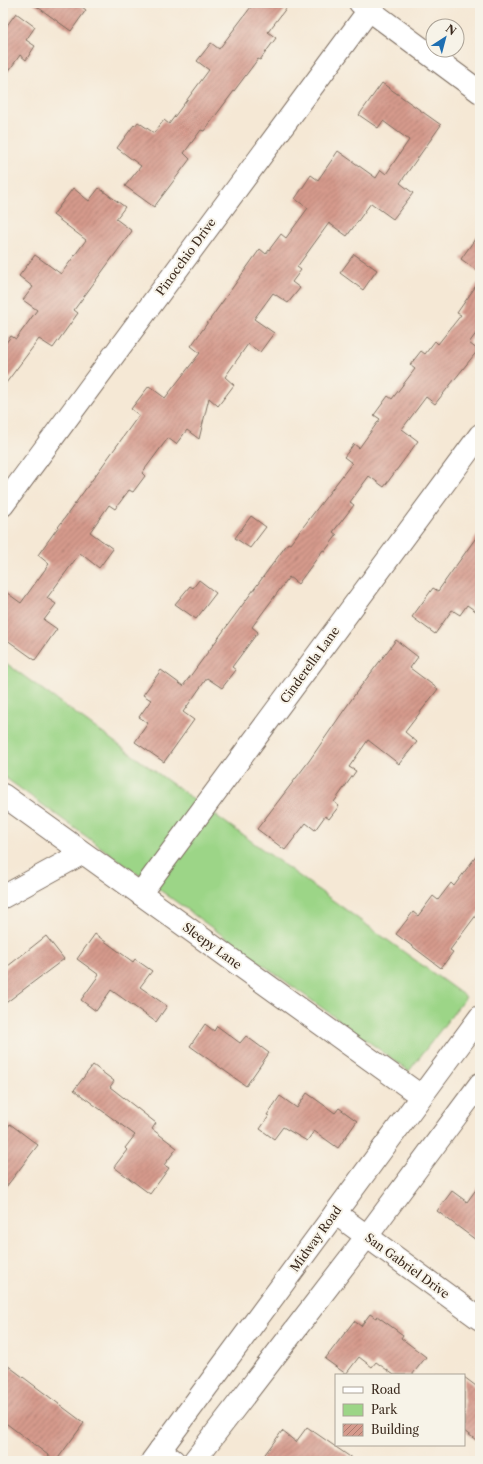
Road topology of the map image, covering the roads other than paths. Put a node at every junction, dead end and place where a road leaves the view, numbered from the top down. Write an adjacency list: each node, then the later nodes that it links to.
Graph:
1 (365, 6): 2 (street); 4 (street, Pinocchio Drive)
2 (480, 92)
3 (480, 436): 7 (street, Cinderella Lane)
4 (3, 505)
5 (3, 795): 6 (street, Sleepy Lane)
6 (83, 853): 7 (street, Sleepy Lane); 8 (street)
7 (140, 894): 11 (street, Sleepy Lane)
8 (3, 896)
9 (480, 1017): 11 (street, Midway Road)
10 (480, 1084): 13 (street)
11 (420, 1096): 12 (street, Midway Road)
12 (335, 1213): 13 (street, San Gabriel Drive); 15 (street, Midway Road)
13 (367, 1236): 14 (street, San Gabriel Drive); 16 (street)
14 (480, 1319)
15 (162, 1458)
16 (194, 1461)

